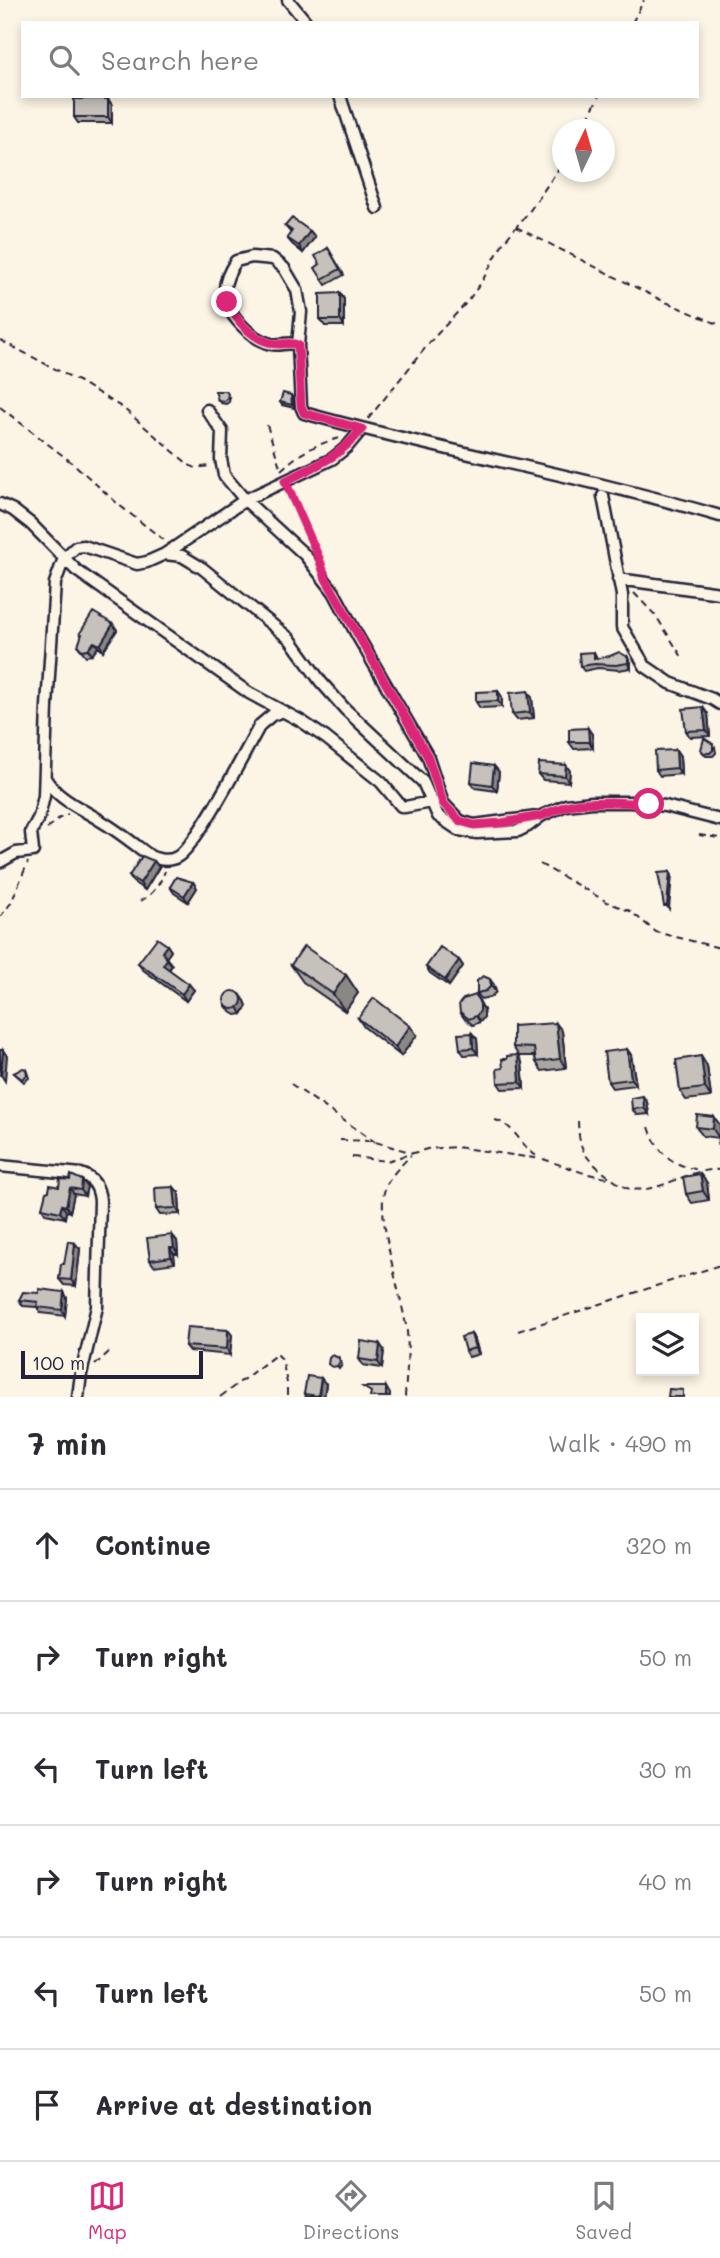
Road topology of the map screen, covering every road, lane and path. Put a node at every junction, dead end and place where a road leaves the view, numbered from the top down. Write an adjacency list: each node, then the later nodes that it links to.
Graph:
1 (288, 0): 3 (street)
2 (644, 0): 4 (path)
3 (305, 21)
4 (633, 21)
5 (341, 98): 9 (street)
6 (598, 98): 7 (path)
7 (588, 119)
8 (552, 179): 10 (path)
9 (377, 208)
10 (515, 227): 11 (path); 17 (path)
11 (720, 325)
12 (0, 340): 18 (path)
13 (298, 345): 13 (street); 17 (street)
14 (0, 407): 26 (path)
15 (206, 410): 18 (street)
16 (267, 425): 17 (path)
17 (360, 432): 19 (street); 23 (street)
18 (221, 456): 21 (street)
19 (285, 481): 21 (street); 28 (path)
20 (603, 496): 29 (street)
21 (245, 500): 26 (street); 38 (street)
22 (0, 504): 24 (street)
23 (720, 516)
24 (41, 534): 25 (street); 27 (street)
25 (74, 548): 26 (street); 27 (street)
26 (169, 551): 36 (street)
27 (64, 558): 34 (street); 35 (street)
28 (319, 558)
29 (618, 579): 31 (street); 33 (street)
30 (633, 592): 32 (path)
31 (720, 593)
32 (682, 657)
33 (720, 704)
34 (283, 711): 37 (street); 46 (street)
35 (45, 778): 39 (street); 45 (street)
36 (423, 782): 37 (street); 38 (street)
37 (431, 802): 40 (street)
38 (443, 803): 40 (street)
39 (82, 810): 42 (path); 46 (street)
40 (541, 816): 41 (street)
41 (720, 820)
42 (42, 832)
43 (699, 835): 44 (path)
44 (720, 838)
45 (33, 851): 47 (street); 50 (path)
46 (166, 860): 49 (path)
47 (0, 862)
48 (540, 864): 51 (path)
49 (140, 901)
50 (0, 917)
51 (720, 948)
52 (291, 1084): 58 (path)
53 (495, 1120): 62 (path)
54 (578, 1121): 66 (path)
55 (649, 1127): 65 (path)
56 (719, 1138): 59 (path)
57 (340, 1140): 58 (path)
58 (375, 1142): 60 (path)
59 (720, 1147)
60 (412, 1154): 61 (path); 62 (path); 72 (path)
61 (352, 1157)
62 (541, 1158): 66 (path)
63 (0, 1166): 69 (street)
64 (720, 1170): 65 (path)
65 (704, 1171): 66 (path)
66 (614, 1180)
67 (720, 1265): 68 (path)
68 (518, 1331)
69 (78, 1397)
70 (220, 1397): 71 (path)
71 (286, 1397)
72 (405, 1397)

